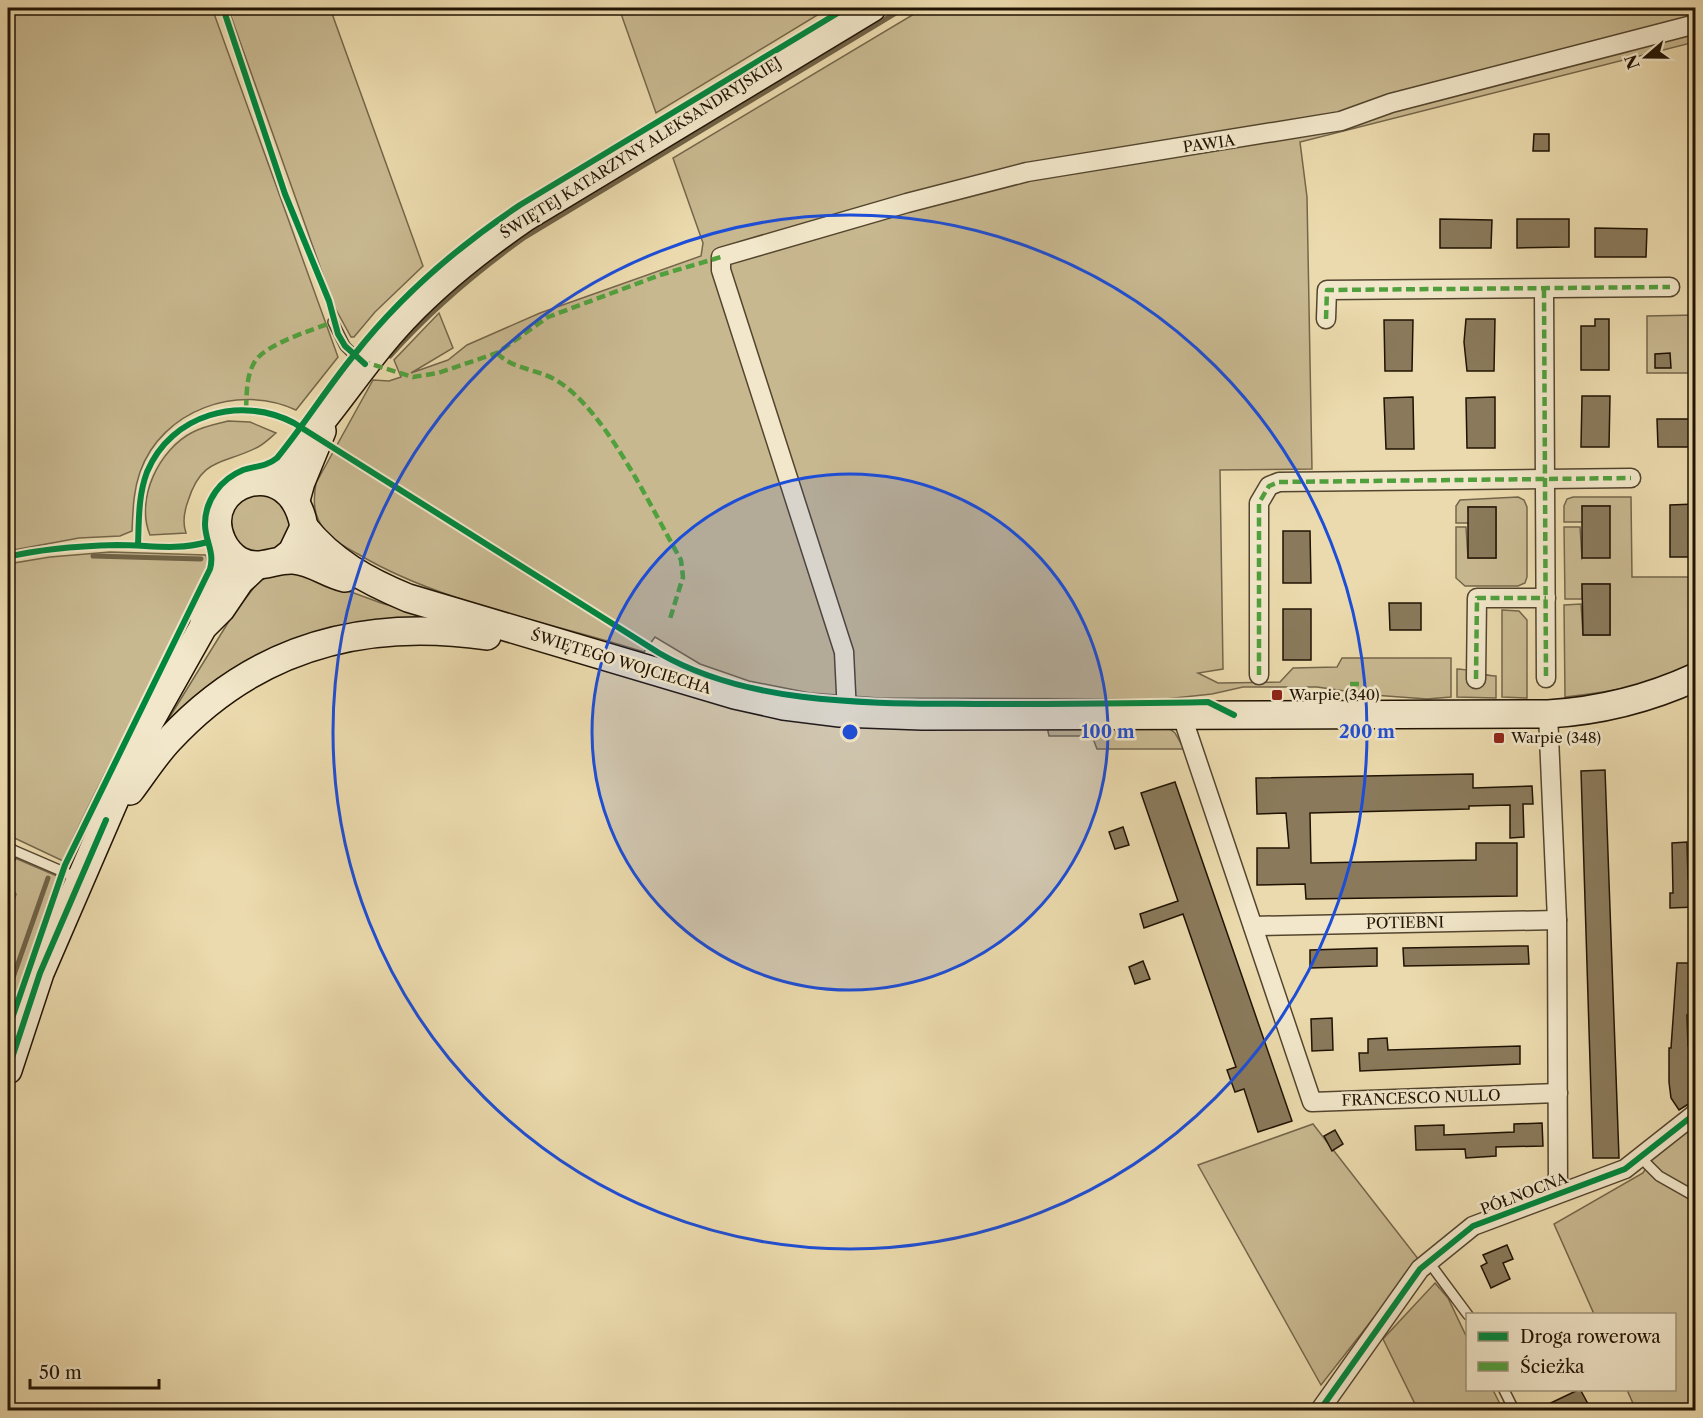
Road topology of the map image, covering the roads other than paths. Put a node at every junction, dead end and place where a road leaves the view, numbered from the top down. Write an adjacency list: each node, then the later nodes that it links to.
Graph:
1 (872, 8): 8 (street, ŚWIĘTEJ KATARZYNY ALEKSANDRYJSKIEJ)
2 (1695, 24): 24 (street, PAWIA)
3 (1670, 287): 4 (street)
4 (1544, 289): 5 (street); 11 (street)
5 (1326, 319)
6 (333, 322): 7 (lane)
7 (354, 355)
8 (329, 414): 10 (street, ŚWIĘTEJ KATARZYNY ALEKSANDRYJSKIEJ); 12 (street, ŚWIĘTEJ KATARZYNY ALEKSANDRYJSKIEJ)
9 (1631, 478): 11 (street)
10 (265, 480): 12 (street); 14 (street)
11 (1545, 480): 17 (street); 20 (street)
12 (296, 500): 13 (street)
13 (304, 526): 15 (street); 16 (street, ŚWIĘTEGO WOJCIECHA)
14 (225, 548): 15 (street); 18 (street)
15 (269, 563): 16 (street, ŚWIĘTEGO WOJCIECHA); 18 (street)
16 (375, 584): 19 (street, ŚWIĘTEGO WOJCIECHA)
17 (1546, 598): 22 (street); 23 (street)
18 (203, 627): 27 (street)
19 (549, 641): 24 (street, ŚWIĘTEGO WOJCIECHA); 27 (street)
20 (1259, 675)
21 (1695, 677): 25 (street, ŚWIĘTEGO WOJCIECHA)
22 (1546, 678)
23 (1476, 679)
24 (848, 713): 26 (street, ŚWIĘTEGO WOJCIECHA)
25 (1548, 714): 26 (street, ŚWIĘTEGO WOJCIECHA); 31 (street)
26 (1182, 716): 32 (street, FRANCESCO NULLO)
27 (106, 820): 30 (street)
28 (10, 849): 29 (lane); 30 (lane)
29 (8, 864)
30 (80, 879): 33 (street)
31 (1557, 920): 32 (street, POTIEBNI); 34 (street)
32 (1253, 926): 34 (street, FRANCESCO NULLO)
33 (8, 1070)
34 (1558, 1093): 37 (street)
35 (1695, 1113): 37 (street, PÓŁNOCNA)
36 (1647, 1164): 38 (lane)
37 (1558, 1192): 39 (street, PÓŁNOCNA)
38 (1695, 1197)
39 (1428, 1261): 40 (lane); 42 (street, PÓŁNOCNA)
40 (1466, 1314)
41 (1505, 1391): 43 (lane)
42 (1320, 1410)
43 (1514, 1410)

